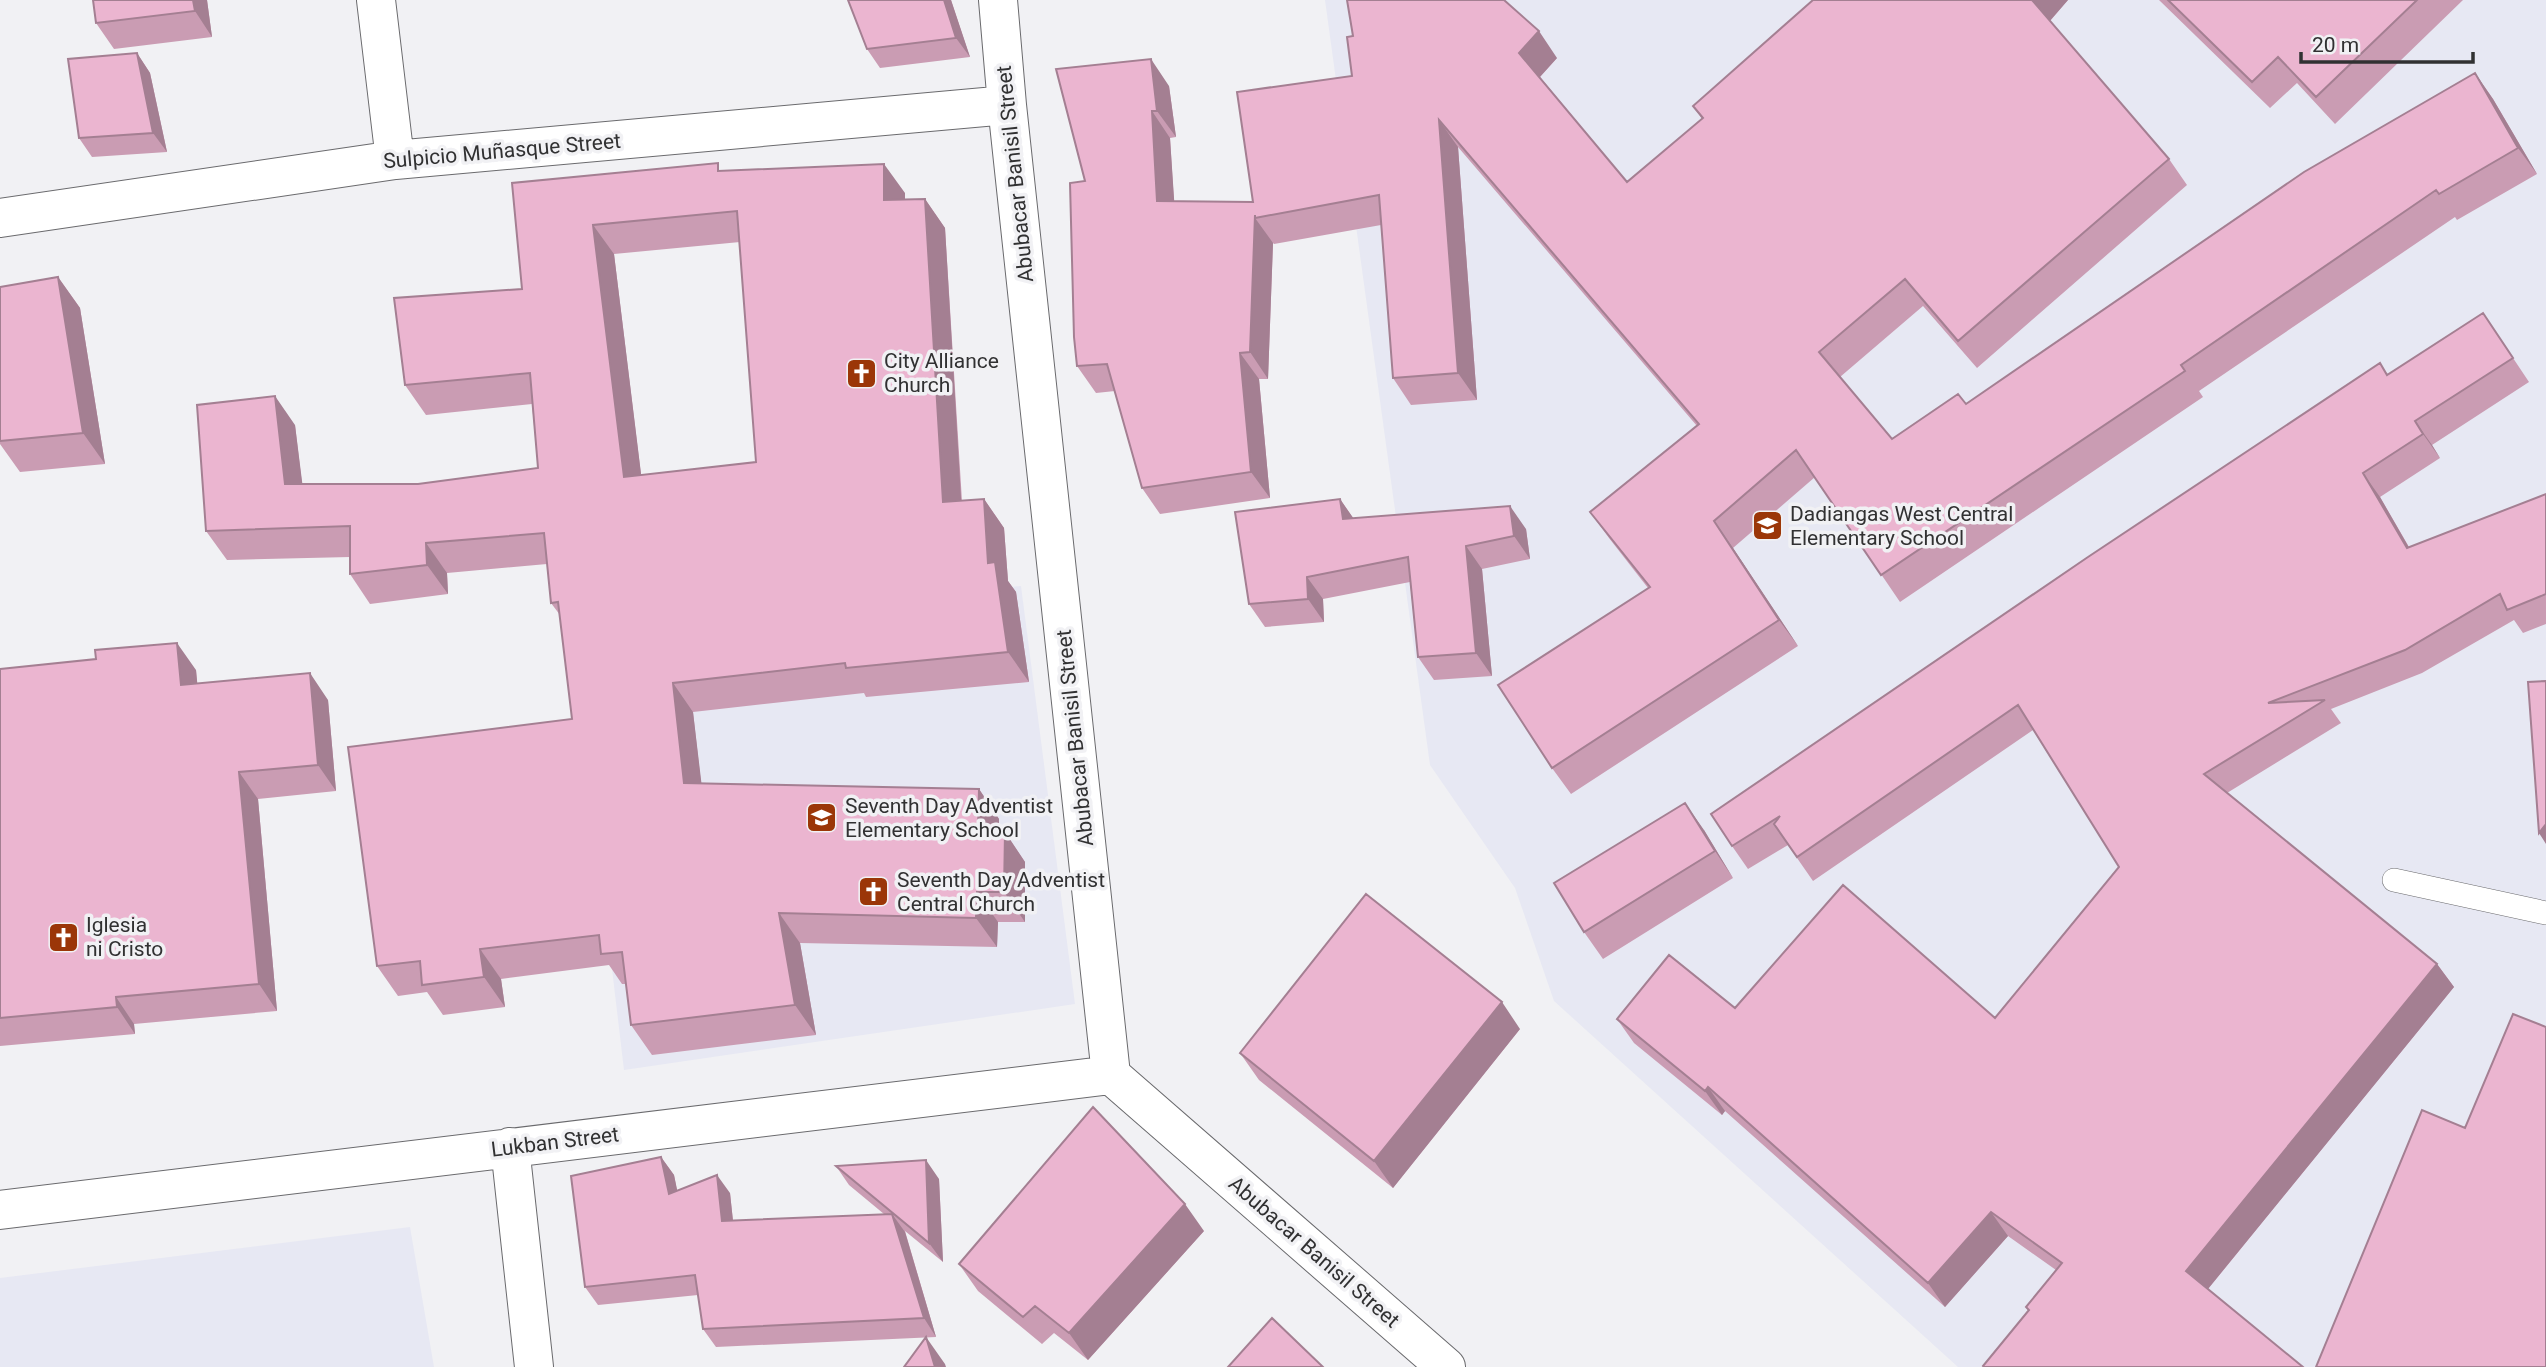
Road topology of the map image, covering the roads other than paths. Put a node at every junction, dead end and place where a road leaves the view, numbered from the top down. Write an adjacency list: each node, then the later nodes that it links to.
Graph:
1 (376, 0): 4 (street)
2 (998, 0): 3 (street, Abubacar Banisil Street)
3 (1007, 105): 4 (street, Sulpicio Muñasque Street); 8 (street, Abubacar Banisil Street)
4 (395, 160): 5 (street, Sulpicio Muñasque Street)
5 (0, 218)
6 (2394, 880): 7 (lane)
7 (2546, 913)
8 (1111, 1075): 9 (street, Lukban Street); 12 (street, Abubacar Banisil Street)
9 (510, 1147): 10 (street, Lukban Street); 11 (street)
10 (0, 1210)
11 (534, 1367)
12 (1446, 1367)

